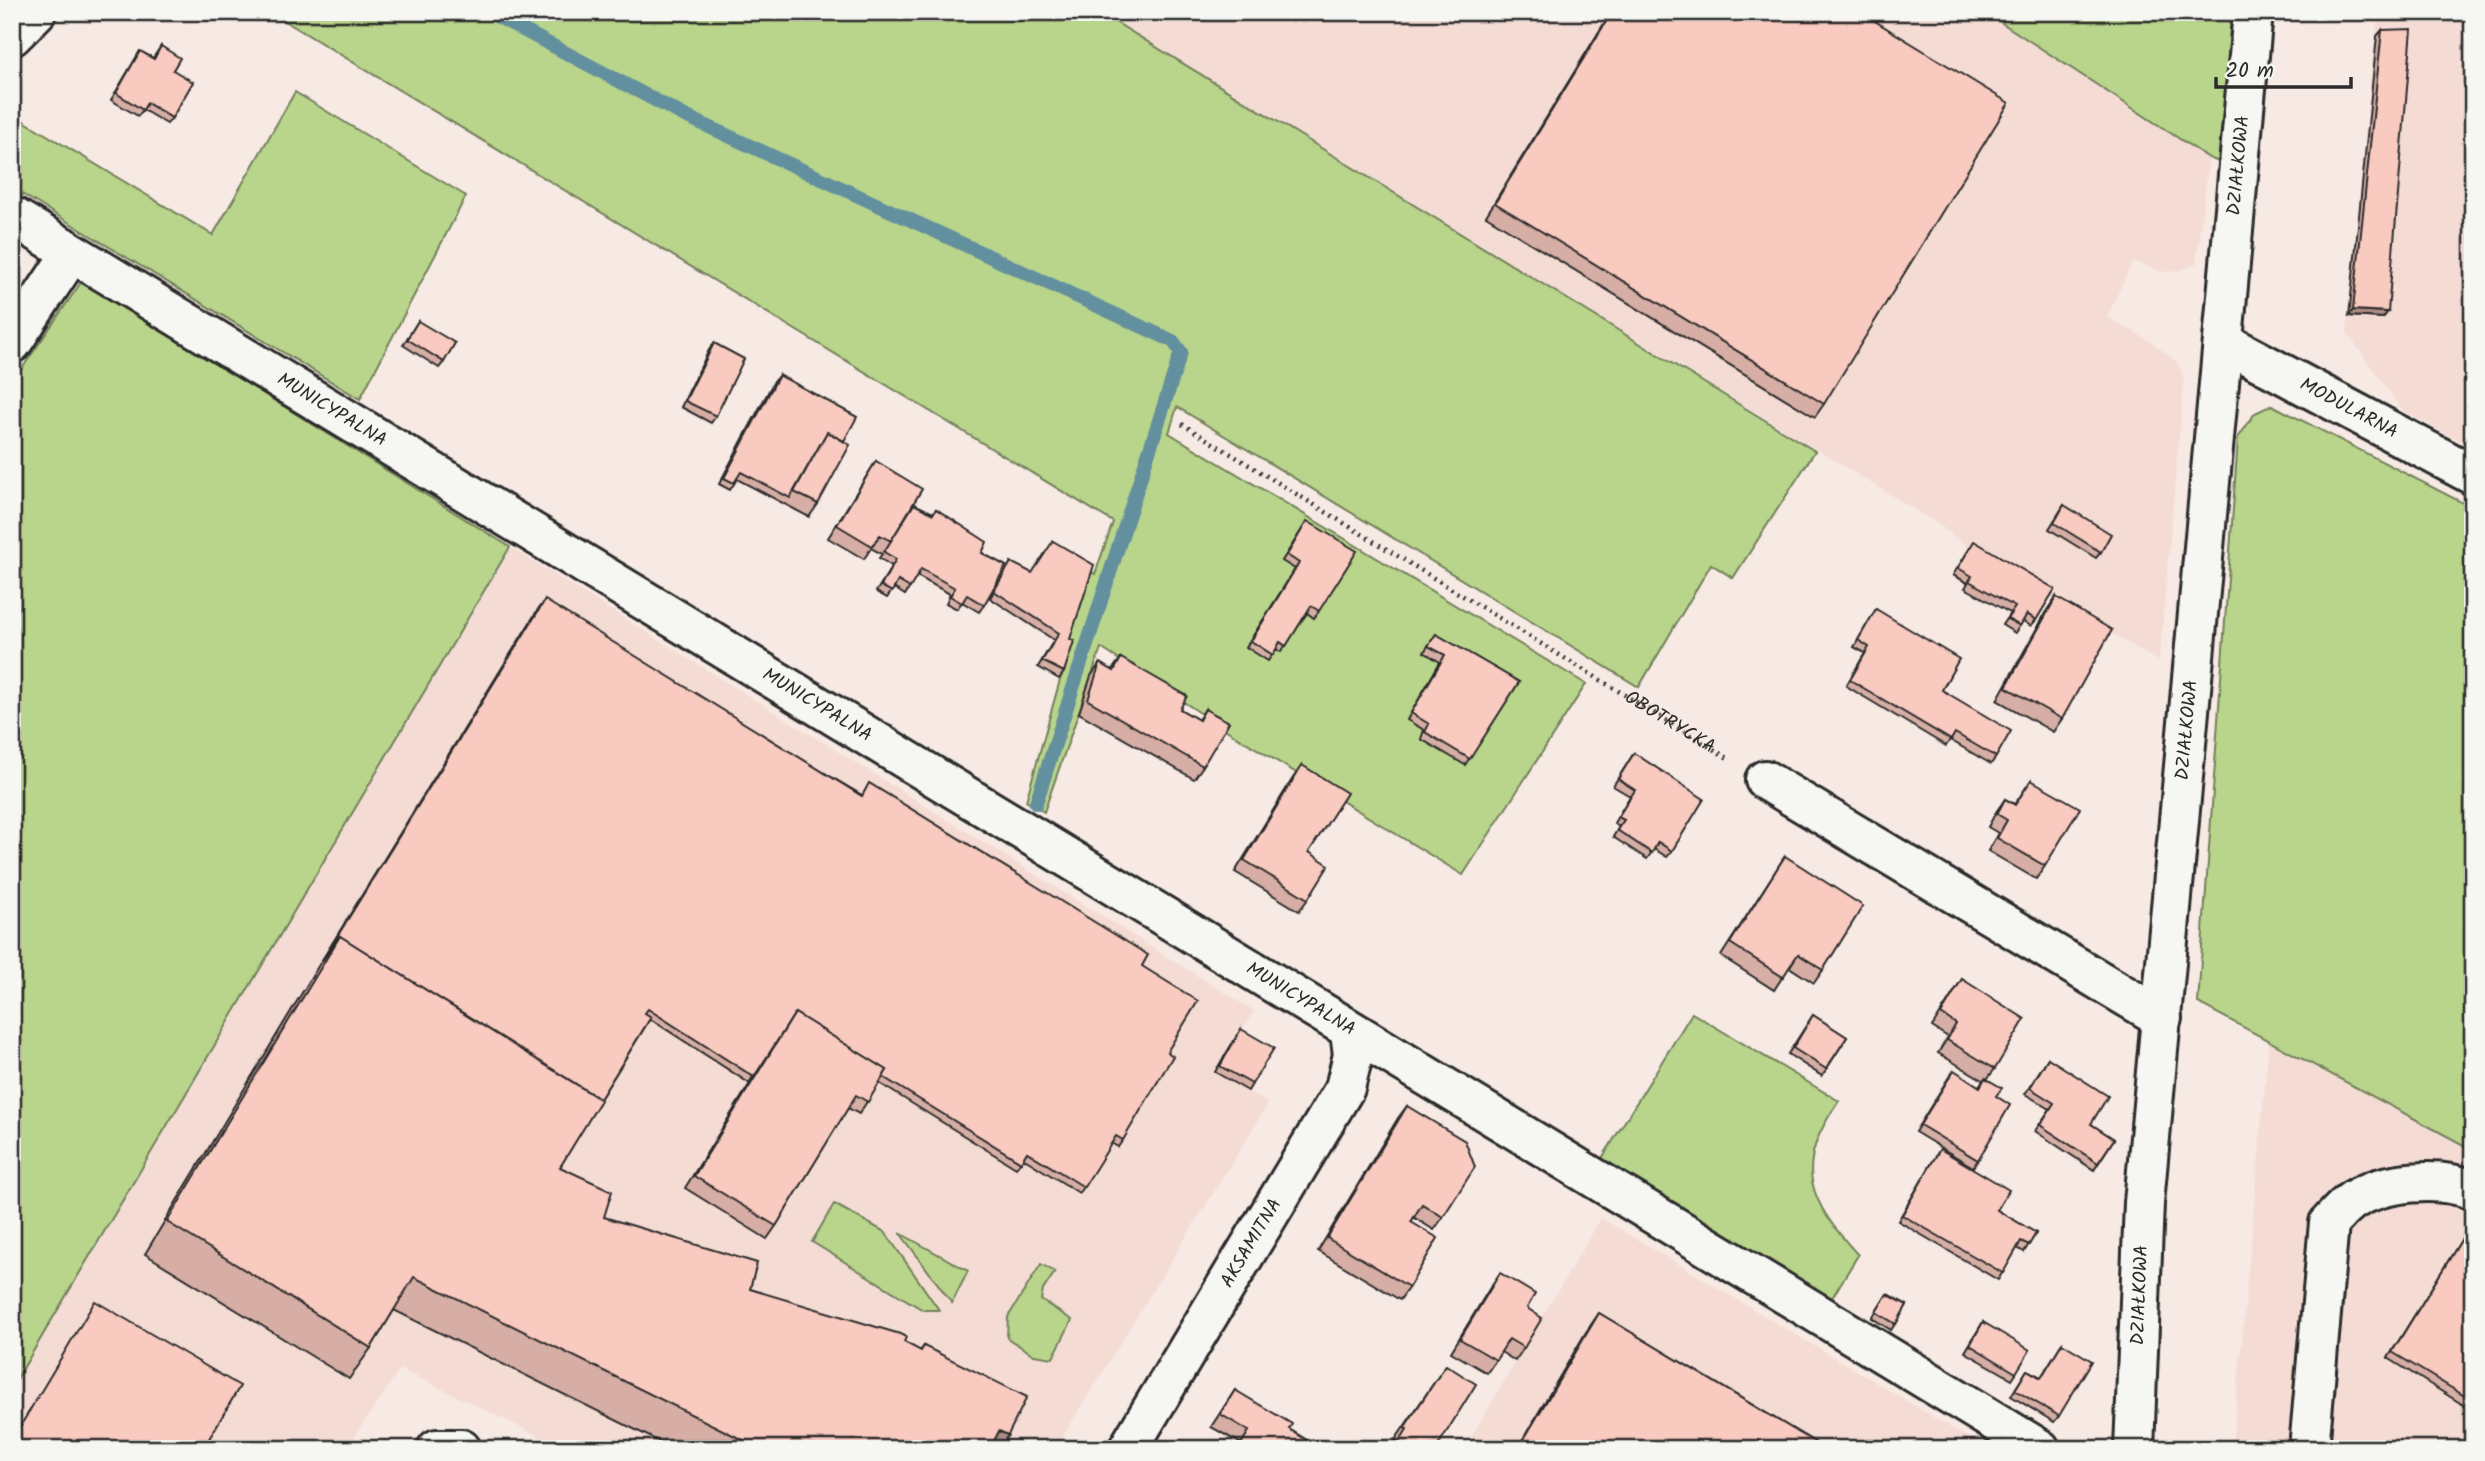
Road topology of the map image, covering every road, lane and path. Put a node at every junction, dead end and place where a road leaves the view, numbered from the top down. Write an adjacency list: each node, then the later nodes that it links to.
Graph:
1 (36, 12): 3 (street)
2 (2253, 12): 7 (street, DZIAŁKOWA)
3 (12, 36)
4 (12, 216): 5 (street, MUNICYPALNA)
5 (71, 254): 6 (street); 12 (street, MUNICYPALNA)
6 (12, 343)
7 (2225, 343): 9 (street, MODULARNA); 11 (street, DZIAŁKOWA)
8 (1182, 424): 10 (path, OBOTRYCKA)
9 (2473, 475)
10 (1765, 780): 11 (street)
11 (2162, 1018): 18 (street, DZIAŁKOWA)
12 (1350, 1031): 16 (street, AKSAMITNA); 17 (street, MUNICYPALNA)
13 (2473, 1190): 19 (street)
14 (437, 1449): 15 (street)
15 (461, 1449)
16 (1128, 1449)
17 (2040, 1449)
18 (2134, 1449)
19 (2309, 1449)

